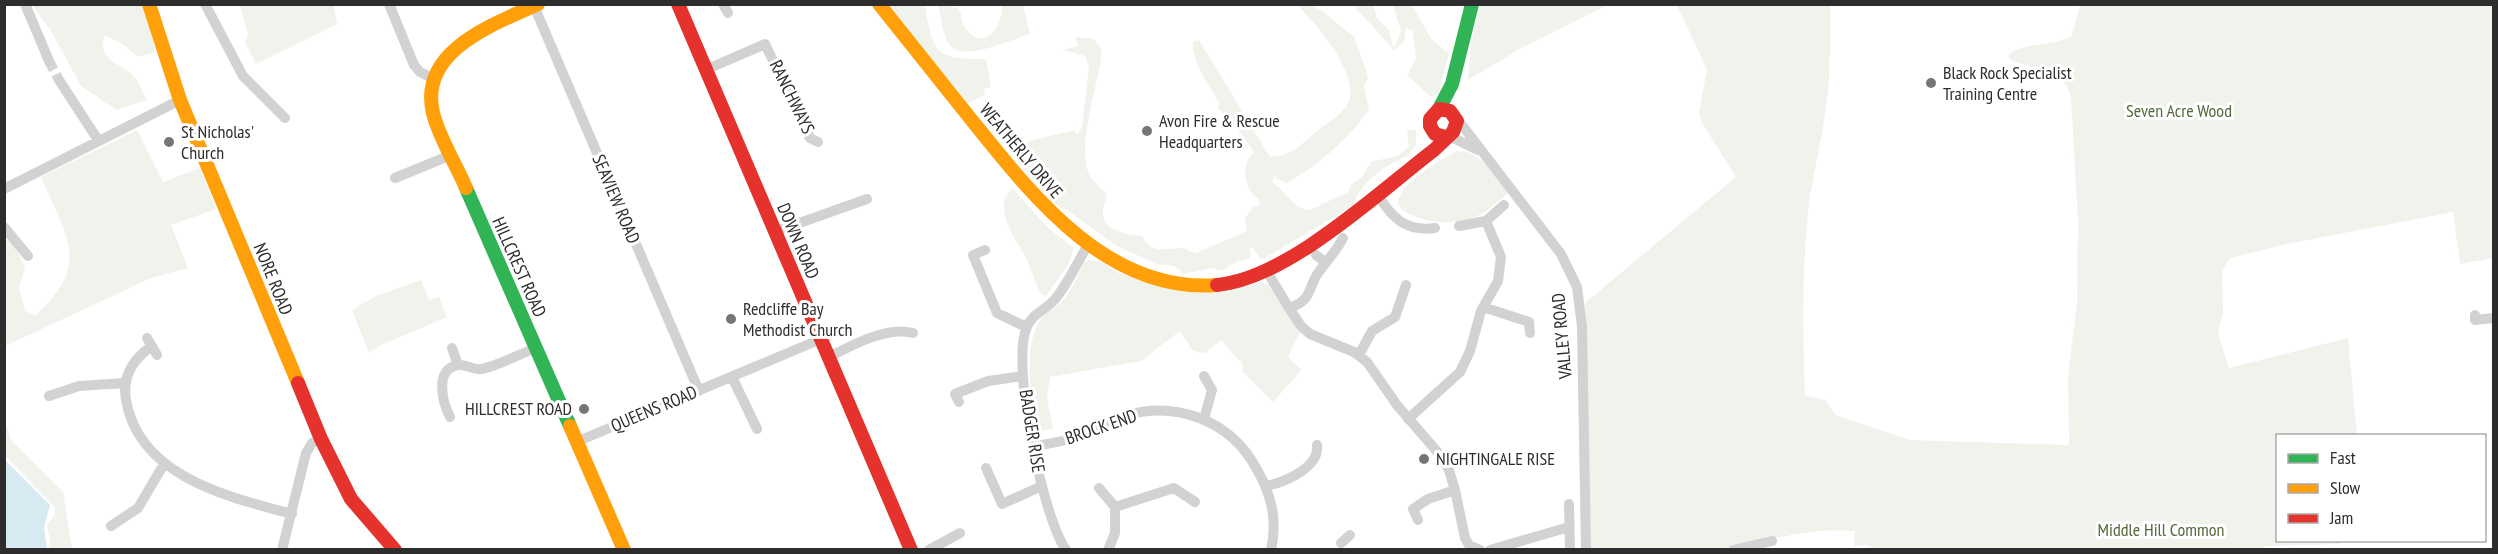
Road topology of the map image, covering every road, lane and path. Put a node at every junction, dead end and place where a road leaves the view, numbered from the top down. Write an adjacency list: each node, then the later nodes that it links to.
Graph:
1 (25, 4): 9 (street)
2 (150, 4): 13 (street, NORE ROAD)
3 (205, 4): 15 (street)
4 (389, 4): 11 (street)
5 (879, 4): 34 (street, WEATHERLY DRIVE)
6 (1472, 4): 14 (street)
7 (536, 5): 11 (street); 59 (street, SEAVIEW ROAD)
8 (680, 7): 10 (street, DOWN ROAD)
9 (49, 61)
10 (705, 70): 19 (street, RANCHWAYS); 31 (street, DOWN ROAD)
11 (434, 79): 21 (street, HILLCREST ROAD)
12 (59, 80): 18 (street)
13 (180, 100): 18 (street); 66 (street, NORE ROAD)
14 (1449, 113): 16 (street); 17 (street); 20 (street, VALLEY ROAD)
15 (279, 115)
16 (1430, 128): 17 (street, VALLEY ROAD); 22 (street)
17 (1447, 137): 20 (street, VALLEY ROAD); 22 (street, WEATHERLY DRIVE)
18 (98, 140): 24 (street)
19 (818, 142)
20 (1481, 151): 102 (street, VALLEY ROAD)
21 (451, 155): 23 (street); 51 (street, HILLCREST ROAD)
22 (1419, 161): 25 (street, WEATHERLY DRIVE)
23 (395, 178)
24 (5, 188)
25 (1378, 195): 32 (street); 39 (street, WEATHERLY DRIVE)
26 (867, 199): 31 (street)
27 (1504, 205): 28 (street)
28 (1486, 221): 29 (street); 41 (street)
29 (1459, 226)
30 (4, 227): 37 (street)
31 (774, 232): 48 (street, DOWN ROAD)
32 (1428, 232)
33 (1343, 238): 38 (street)
34 (1089, 243): 39 (street, WEATHERLY DRIVE); 45 (street)
35 (985, 250): 45 (street)
36 (1316, 255): 38 (street)
37 (28, 256)
38 (1326, 263): 42 (street)
39 (1266, 270): 42 (street)
40 (1406, 285): 52 (street)
41 (1483, 307): 47 (street); 64 (street)
42 (1289, 308): 52 (street)
43 (2475, 315): 44 (street)
44 (2493, 318)
45 (1026, 327): 56 (street, BADGER RISE)
46 (907, 330): 53 (street)
47 (1530, 333)
48 (821, 339): 53 (street, DOWN ROAD); 55 (street, QUEENS ROAD)
49 (152, 346): 58 (street)
50 (452, 348): 54 (street)
51 (535, 348): 54 (street); 67 (street, HILLCREST ROAD)
52 (1359, 355): 64 (street)
53 (829, 357): 95 (street, DOWN ROAD)
54 (458, 365): 62 (street)
55 (735, 376): 59 (street, QUEENS ROAD); 65 (street)
56 (1023, 376): 60 (street, BADGER RISE); 68 (street, BADGER RISE)
57 (1204, 376): 63 (street)
58 (125, 383): 61 (street); 70 (street)
59 (699, 391): 67 (street, QUEENS ROAD)
60 (955, 394)
61 (49, 395)
62 (450, 417)
63 (1204, 419): 68 (street, BROCK END); 74 (street, BROCK END)
64 (1408, 419): 77 (street)
65 (757, 423)
66 (321, 439): 81 (street); 93 (street, NORE ROAD)
67 (576, 442): 94 (street, HILLCREST ROAD)
68 (1033, 446): 73 (street, BADGER RISE)
69 (1318, 454): 74 (street)
70 (164, 464): 81 (street); 84 (street)
71 (986, 468): 73 (street, BADGER RISE)
72 (1180, 476): 76 (street)
73 (1042, 486): 97 (street, BADGER RISE)
74 (1265, 486): 99 (street, BROCK END)
75 (1099, 488): 80 (street)
76 (1177, 489): 78 (street); 80 (street)
77 (1455, 489): 82 (street); 91 (street)
78 (1195, 502)
79 (1569, 504): 85 (street)
80 (1115, 507): 98 (street)
81 (292, 514): 92 (street)
82 (1418, 520)
83 (1528, 525): 88 (street)
84 (111, 526)
85 (1569, 527): 88 (street); 101 (street)
86 (960, 533): 96 (street)
87 (1350, 535): 90 (street)
88 (1532, 537): 100 (street)
89 (1772, 542): 103 (street)
90 (1340, 546)
91 (1471, 548)
92 (282, 549)
93 (395, 549)
94 (624, 549)
95 (911, 549)
96 (929, 549)
97 (1066, 549)
98 (1108, 549)
99 (1271, 549)
100 (1490, 549)
101 (1570, 549)
102 (1586, 549)
103 (1733, 549)

